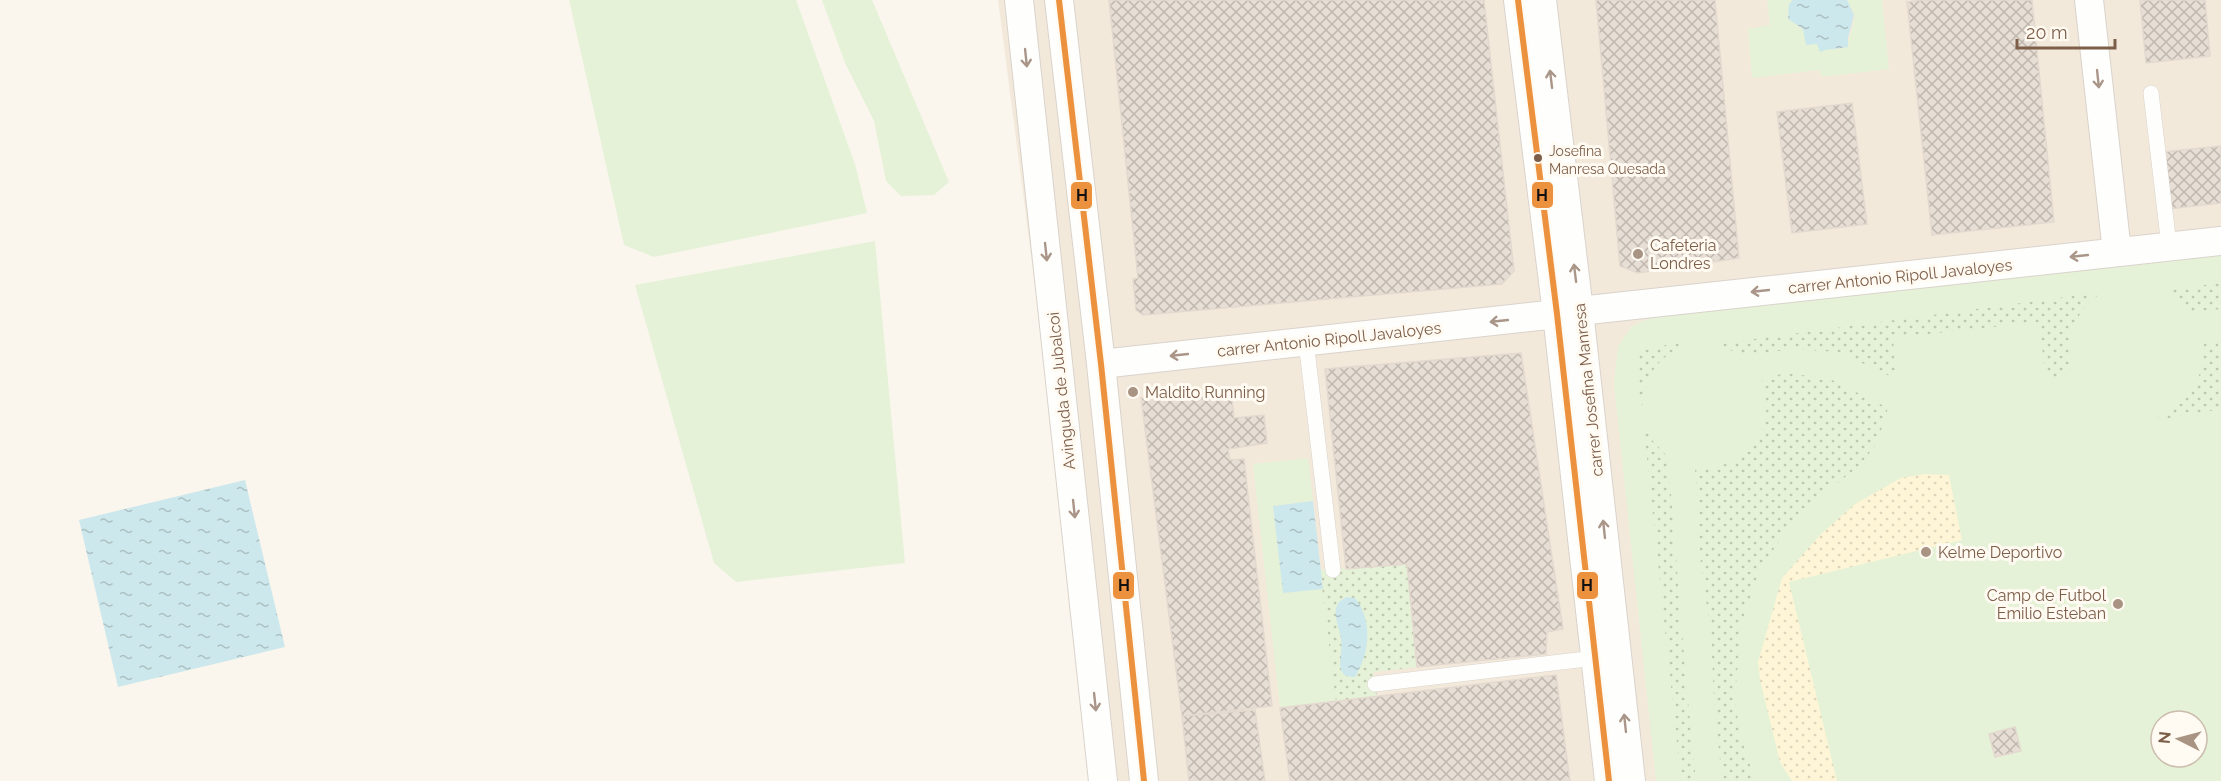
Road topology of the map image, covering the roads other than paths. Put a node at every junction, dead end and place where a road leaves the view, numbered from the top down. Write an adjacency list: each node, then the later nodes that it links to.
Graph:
1 (1020, 0): 16 (street, Avinguda de Jubalcoi, one-way to 16)
2 (1059, 0): 12 (street)
3 (1518, 0): 10 (street, carrer Josefina Manresa)
4 (1542, 0): 10 (street, carrer Josefina Manresa, one-way to 4)
5 (2090, 0): 9 (street, one-way to 9)
6 (2151, 93): 8 (lane)
7 (2221, 241): 8 (street, carrer Antonio Ripoll Javaloyes)
8 (2169, 246): 9 (street, carrer Antonio Ripoll Javaloyes)
9 (2117, 252): 10 (street, carrer Antonio Ripoll Javaloyes, one-way to 10)
10 (1568, 313): 11 (street, carrer Antonio Ripoll Javaloyes, one-way to 11); 14 (street, carrer Josefina Manresa); 19 (street, carrer Josefina Manresa, one-way to 10)
11 (1306, 341): 12 (street, carrer Antonio Ripoll Javaloyes, one-way to 12); 13 (lane)
12 (1101, 364): 17 (street)
13 (1333, 570)
14 (1595, 658): 15 (lane); 18 (street, carrer Josefina Manresa)
15 (1375, 684)
16 (1103, 781)
17 (1144, 781)
18 (1609, 781)
19 (1631, 781)

